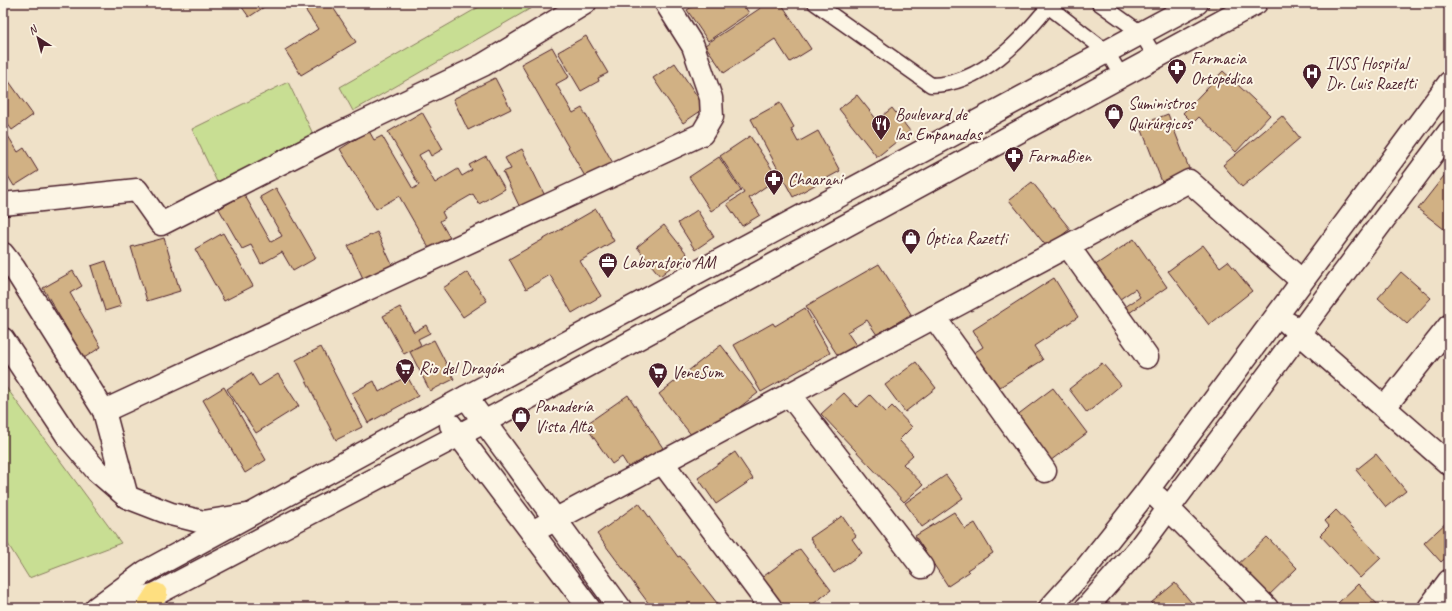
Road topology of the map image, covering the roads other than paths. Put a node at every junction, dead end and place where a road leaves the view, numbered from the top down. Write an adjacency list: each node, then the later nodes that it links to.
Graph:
1 (585, 3): 14 (street)
2 (666, 3): 27 (street)
3 (815, 3): 7 (lane)
4 (1099, 3): 8 (lane)
5 (1197, 3): 8 (street)
6 (1256, 3): 10 (street)
7 (1048, 4): 9 (lane)
8 (1141, 33): 9 (street); 10 (lane)
9 (1107, 52): 11 (lane); 25 (street)
10 (1156, 58): 11 (street)
11 (1122, 77): 29 (street)
12 (1449, 83): 17 (street)
13 (1449, 132): 21 (street)
14 (3, 204)
15 (1068, 246): 17 (street); 19 (street); 23 (street)
16 (3, 254): 27 (street)
17 (1302, 281): 18 (street)
18 (1277, 315): 21 (street); 34 (street)
19 (934, 317): 24 (street); 33 (street)
20 (1449, 326): 26 (street)
21 (1300, 333): 26 (street); 36 (street)
22 (3, 339): 35 (street)
23 (1147, 356)
24 (789, 394): 31 (street); 40 (street)
25 (466, 397): 28 (street); 29 (street)
26 (1385, 408): 32 (street)
27 (104, 411): 35 (street)
28 (441, 411): 30 (street); 37 (street)
29 (484, 422): 30 (street); 38 (street)
30 (459, 435): 39 (street); 42 (street)
31 (662, 462): 38 (street); 48 (street)
32 (1449, 464)
33 (1046, 471)
34 (1149, 488): 36 (street); 49 (street)
35 (127, 497): 37 (street)
36 (1168, 509): 43 (street); 50 (street)
37 (248, 515): 44 (street)
38 (554, 519): 39 (street); 47 (street)
39 (532, 532): 46 (street)
40 (922, 567)
41 (1449, 581): 51 (street)
42 (152, 601): 45 (street)
43 (1260, 606)
44 (96, 608)
45 (104, 608)
46 (589, 608)
47 (620, 608)
48 (771, 608)
49 (1050, 608)
50 (1086, 608)
51 (1429, 608)

